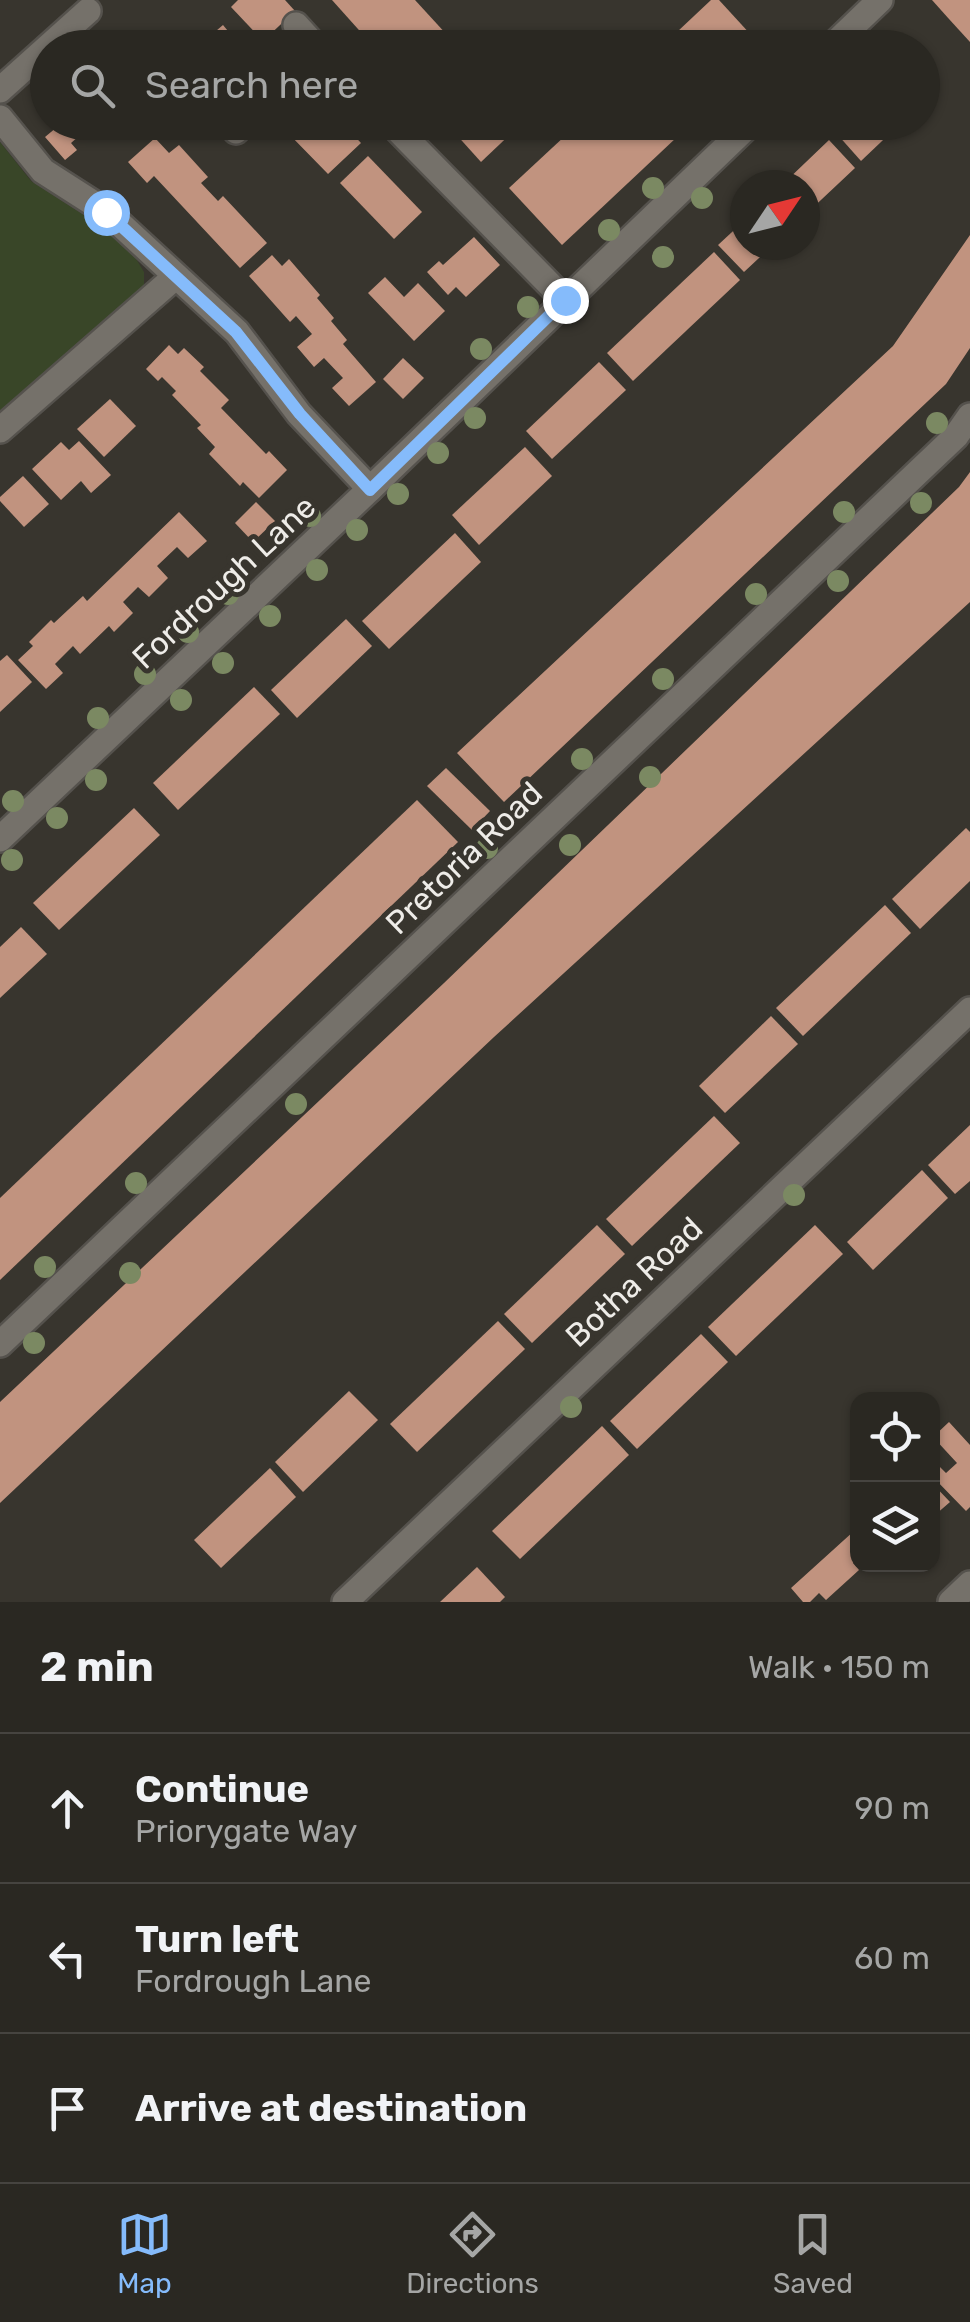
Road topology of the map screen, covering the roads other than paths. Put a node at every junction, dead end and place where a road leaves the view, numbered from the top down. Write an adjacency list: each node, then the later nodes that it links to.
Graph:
1 (880, 0): 6 (street)
2 (88, 10): 4 (street)
3 (296, 25): 5 (street)
4 (66, 30)
5 (301, 30)
6 (849, 30)
7 (30, 63): 8 (street)
8 (0, 90)
9 (0, 118): 12 (street)
10 (408, 140): 13 (street)
11 (733, 140): 13 (street, Fordrough Lane)
12 (174, 277): 15 (street); 16 (street)
13 (565, 300): 16 (street, Fordrough Lane)
14 (970, 416): 19 (street, Pretoria Road)
15 (0, 430)
16 (370, 490): 17 (street, Fordrough Lane)
17 (0, 838)
18 (970, 1010): 21 (street, Botha Road)
19 (0, 1344)
20 (970, 1584): 22 (street)
21 (344, 1602)
22 (951, 1602)

